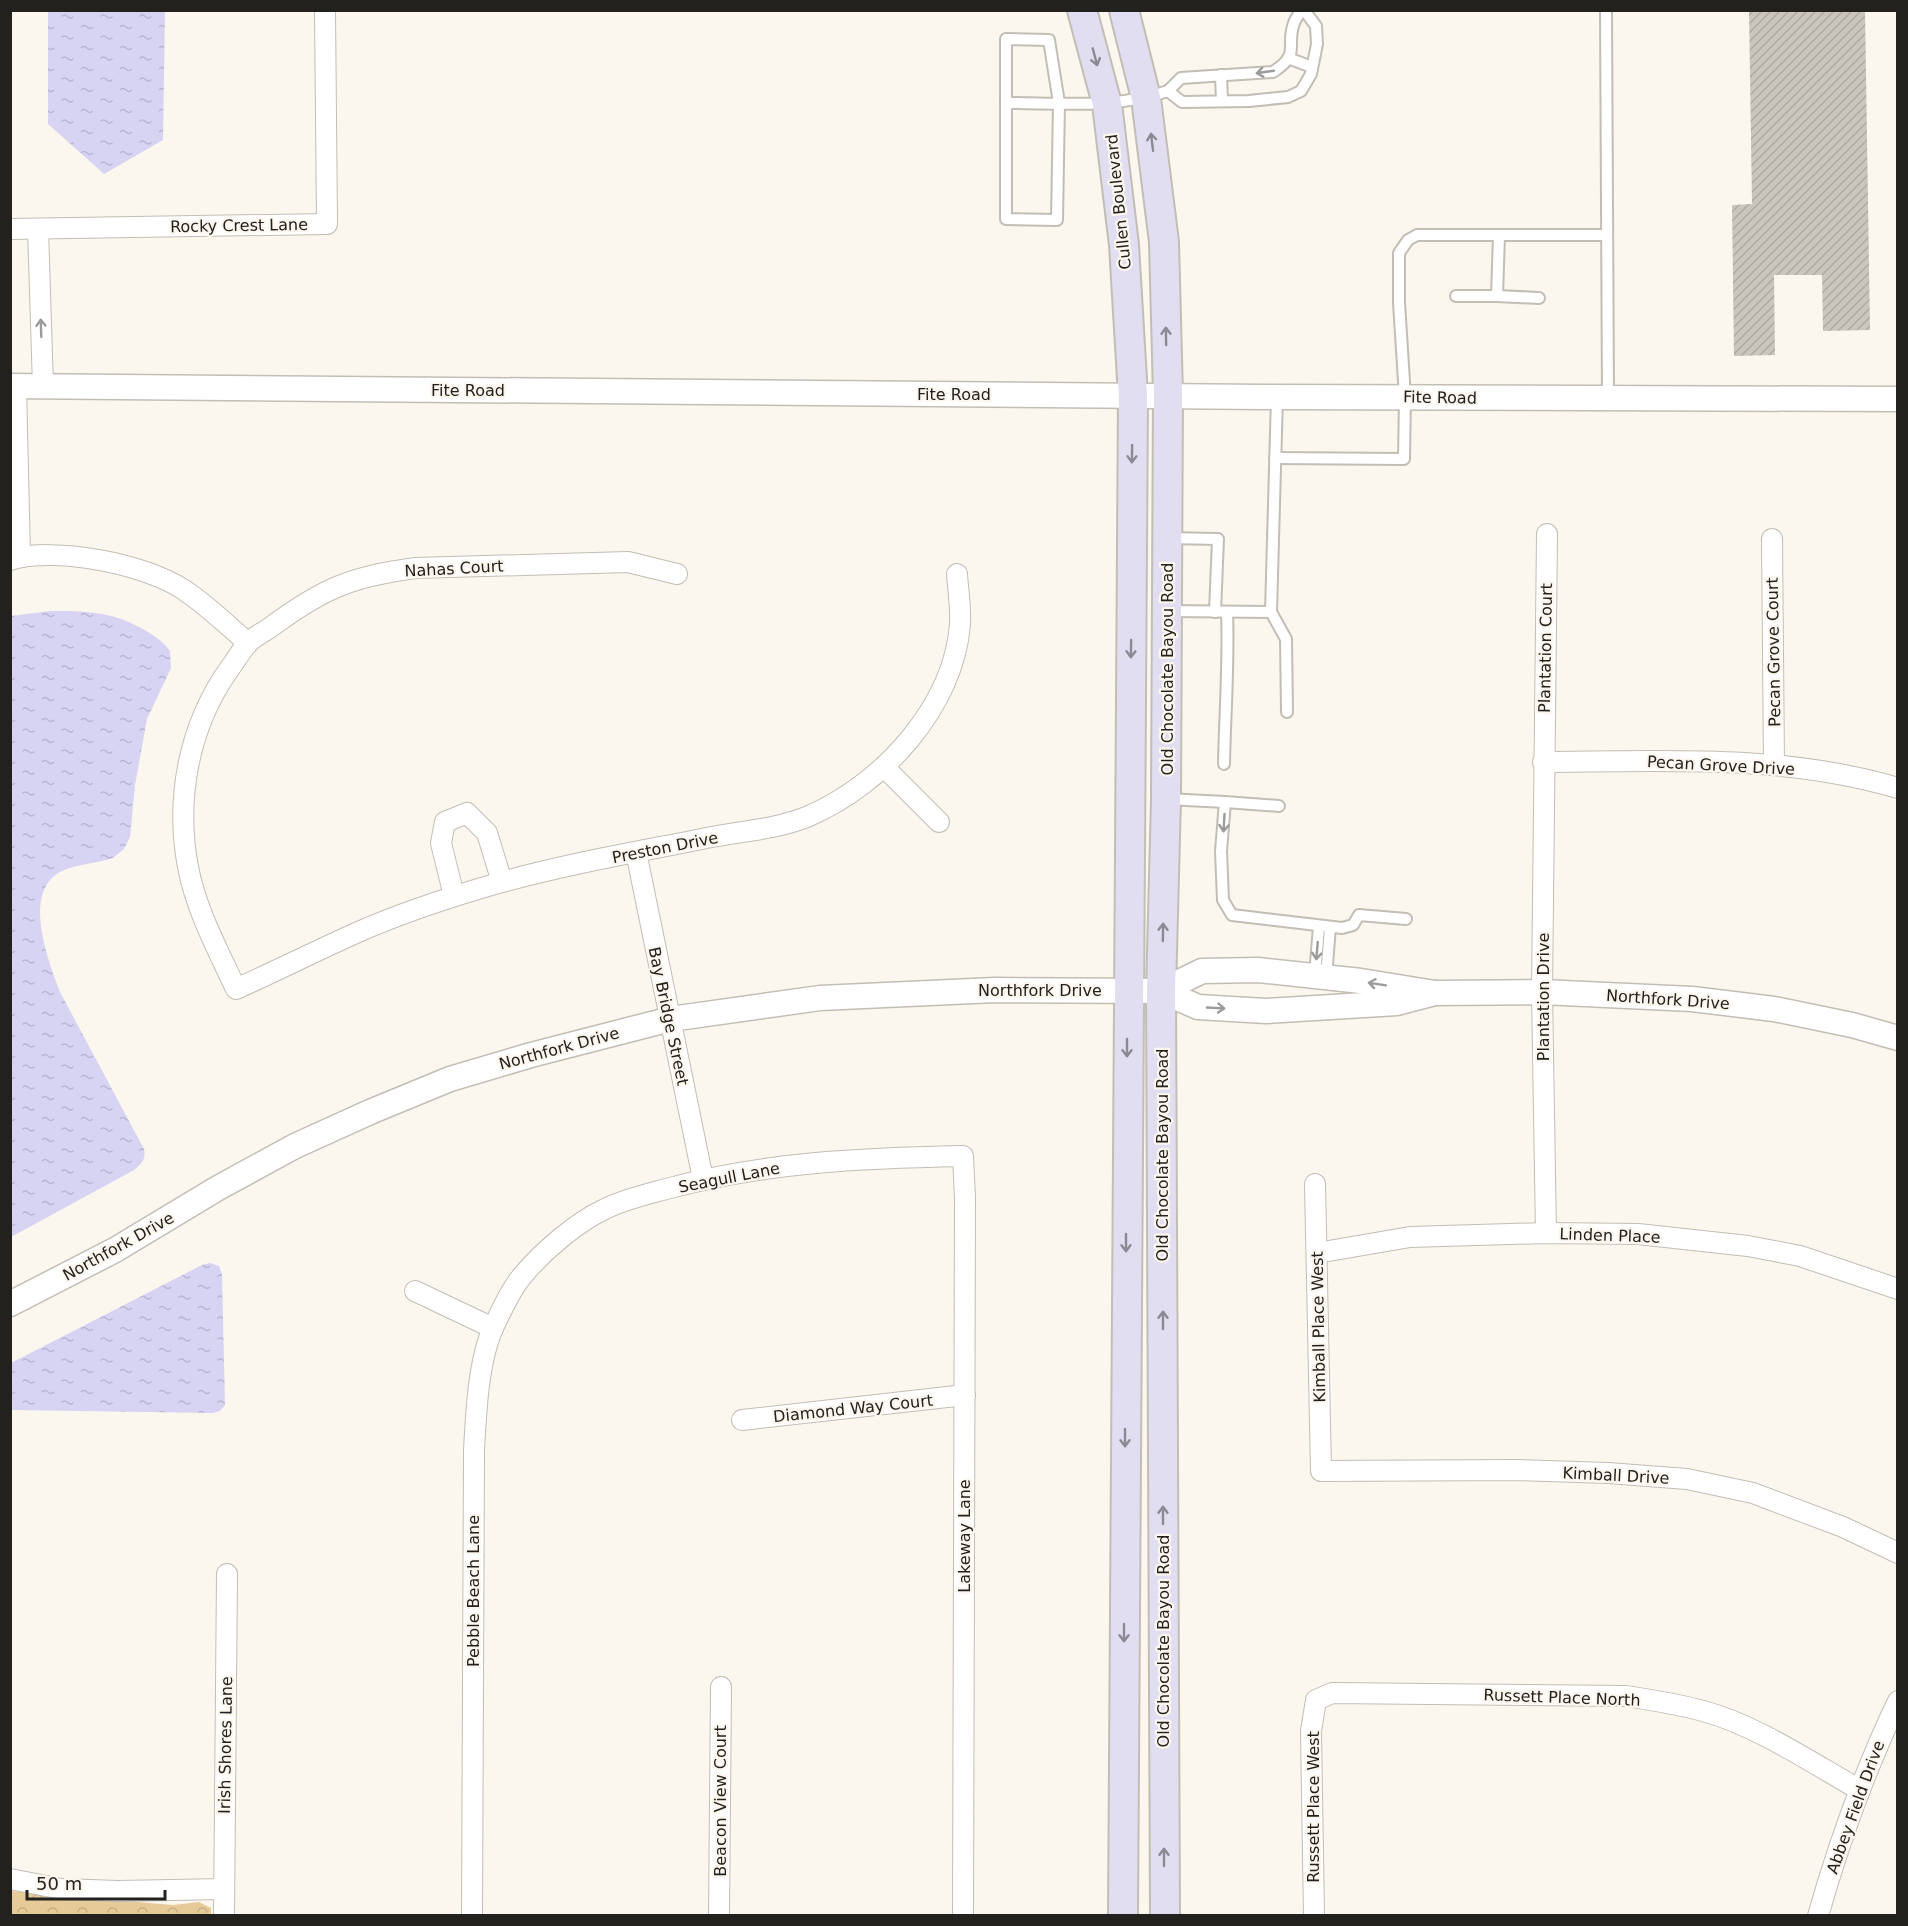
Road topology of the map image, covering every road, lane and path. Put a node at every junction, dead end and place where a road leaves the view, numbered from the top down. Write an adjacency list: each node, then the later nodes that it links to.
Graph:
1 (325, 10): 15 (street, Rocky Crest Lane)
2 (1083, 10): 13 (main road, Cullen Boulevard, one-way to 13)
3 (1124, 10): 9 (main road)
4 (1303, 10): 6 (lane); 7 (lane)
5 (1606, 10): 17 (lane)
6 (1288, 58): 7 (lane); 8 (lane, one-way to 8)
7 (1312, 67): 10 (lane)
8 (1221, 75): 9 (lane); 10 (lane)
9 (1157, 94): 10 (lane); 13 (lane); 23 (main road, one-way to 9)
10 (1222, 101)
11 (1006, 103): 12 (lane); 12 (lane); 12 (lane)
12 (1059, 103): 13 (lane)
13 (1107, 104): 24 (main road, Cullen Boulevard)
14 (10, 229): 15 (street, Rocky Crest Lane)
15 (38, 229): 22 (street, one-way to 15)
16 (1498, 235): 17 (lane); 19 (lane); 26 (lane)
17 (1607, 235): 27 (lane)
18 (1456, 296): 19 (lane)
19 (1497, 296): 20 (lane)
20 (1539, 298)
21 (13, 386): 22 (street, Fite Road); 33 (street)
22 (43, 387): 24 (street, Fite Road)
23 (1168, 395): 24 (street, Fite Road); 25 (street, Fite Road); 31 (main road, Old Chocolate Bayou Road)
24 (1133, 396): 58 (main road, one-way to 58)
25 (1277, 397): 26 (street, Fite Road); 29 (lane)
26 (1405, 397): 27 (street, Fite Road); 29 (lane)
27 (1608, 398): 28 (street, Fite Road)
28 (1898, 399)
29 (1275, 458): 39 (lane)
30 (1547, 534): 42 (street, Plantation Court)
31 (1167, 538): 36 (main road, Old Chocolate Bayou Road); 37 (lane)
32 (1772, 539): 44 (street, Pecan Grove Court)
33 (15, 559): 40 (street)
34 (677, 574): 40 (street, Nahas Court)
35 (957, 574): 45 (street, Preston Drive)
36 (1167, 611): 37 (lane); 47 (main road, Old Chocolate Bayou Road)
37 (1215, 612): 38 (lane)
38 (1227, 612): 39 (lane); 43 (lane)
39 (1271, 612): 41 (lane)
40 (248, 643): 57 (street, Nahas Court)
41 (1287, 712)
42 (1543, 762): 44 (street, Pecan Grove Drive); 60 (street, Plantation Drive)
43 (1224, 764)
44 (1774, 765): 46 (street, Pecan Grove Drive)
45 (884, 767): 50 (street); 51 (street, Preston Drive)
46 (1898, 788)
47 (1166, 799): 48 (lane); 59 (main road, Old Chocolate Bayou Road, one-way to 47)
48 (1225, 802): 49 (lane); 55 (lane, one-way to 55)
49 (1280, 806)
50 (939, 822)
51 (636, 852): 52 (street, Preston Drive); 62 (street, Bay Bridge Street)
52 (502, 882): 53 (street, Preston Drive); 53 (street)
53 (454, 896): 57 (street, Preston Drive)
54 (1406, 919): 55 (lane)
55 (1324, 926): 56 (lane)
56 (1320, 977): 59 (street, Northfork Drive); 61 (street, Northfork Drive, one-way to 56)
57 (236, 989)
58 (1128, 990): 59 (street, Northfork Drive); 62 (street, Northfork Drive); 89 (main road, one-way to 89)
59 (1161, 991): 61 (street, Northfork Drive, one-way to 61); 90 (main road, Old Chocolate Bayou Road, one-way to 59)
60 (1542, 992): 61 (street, Northfork Drive); 63 (street, Northfork Drive); 67 (street, Plantation Drive)
61 (1435, 993)
62 (671, 1019): 65 (street, Bay Bridge Street); 72 (street, Northfork Drive)
63 (1898, 1038)
64 (963, 1156): 65 (street, Seagull Lane); 74 (street, Lakeway Lane)
65 (703, 1179): 69 (street, Seagull Lane)
66 (1315, 1184): 68 (street, Kimball Place West)
67 (1545, 1233): 68 (street, Linden Place); 70 (street, Linden Place)
68 (1317, 1253): 76 (street, Kimball Place West)
69 (523, 1276): 73 (street, Pebble Beach Lane)
70 (1898, 1289)
71 (415, 1291): 73 (street)
72 (10, 1304)
73 (493, 1328): 86 (street, Pebble Beach Lane)
74 (964, 1395): 75 (street, Diamond Way Court); 88 (street, Lakeway Lane)
75 (742, 1420)
76 (1321, 1471): 77 (street, Kimball Drive)
77 (1898, 1553)
78 (227, 1574): 84 (street, Irish Shores Lane)
79 (721, 1687): 87 (street, Beacon View Court)
80 (1316, 1700): 82 (street, Russett Place North); 91 (street, Russett Place West)
81 (1898, 1701): 82 (street, Abbey Field Drive)
82 (1860, 1790): 92 (street, Abbey Field Drive)
83 (10, 1879): 84 (street)
84 (224, 1889): 85 (street, Irish Shores Lane)
85 (224, 1916)
86 (472, 1916)
87 (719, 1916)
88 (963, 1916)
89 (1123, 1916)
90 (1164, 1916)
91 (1314, 1916)
92 (1818, 1916)

